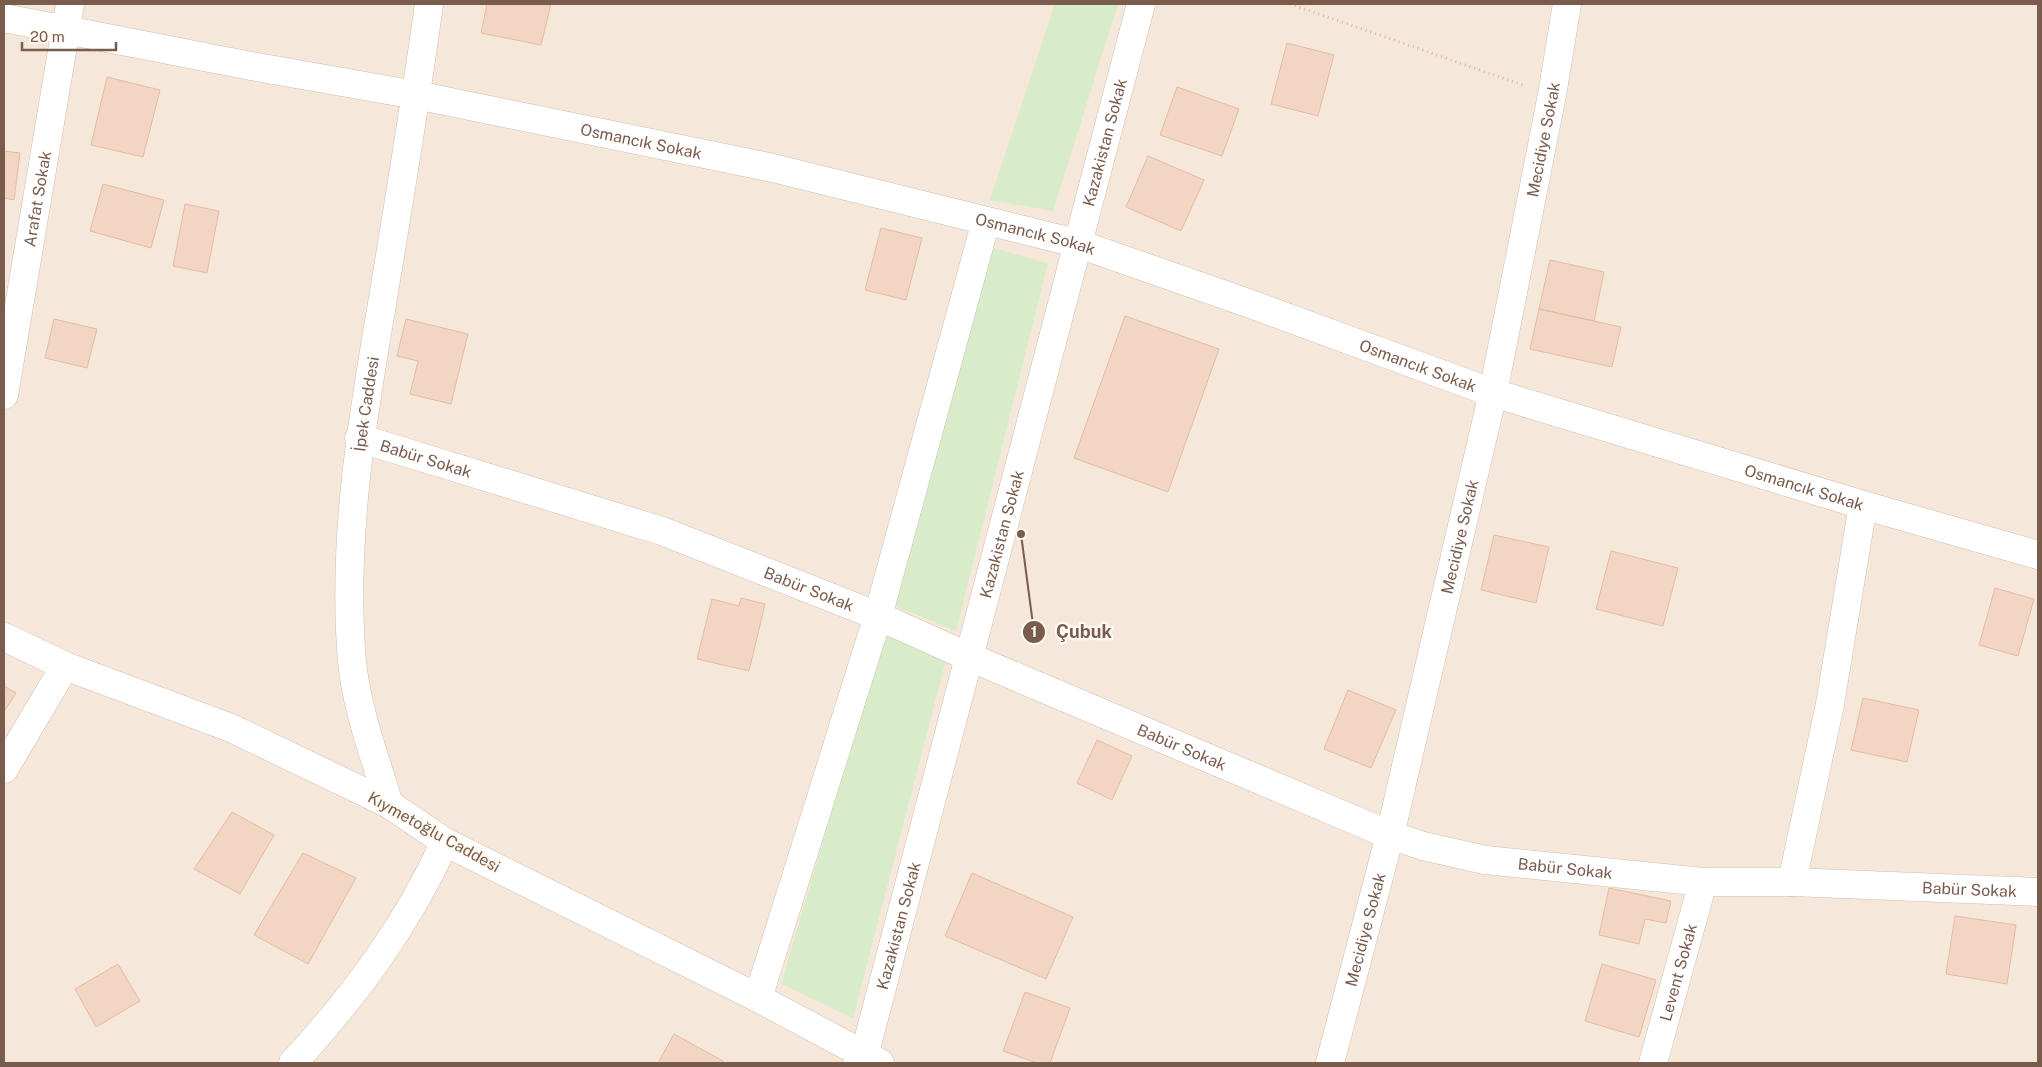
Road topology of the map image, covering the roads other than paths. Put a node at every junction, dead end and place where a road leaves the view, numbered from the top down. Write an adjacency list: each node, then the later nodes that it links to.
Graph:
1 (429, 4): 6 (street, İpek Caddesi)
2 (1141, 4): 8 (street, Kazakistan Sokak)
3 (1567, 4): 9 (street, Mecidiye Sokak)
4 (68, 17): 5 (street, Osmancık Sokak); 6 (street, Osmancık Sokak); 10 (street, Arafat Sokak)
5 (4, 18)
6 (416, 95): 7 (street, Osmancık Sokak); 11 (street, İpek Caddesi)
7 (986, 221): 8 (street, Osmancık Sokak); 14 (street)
8 (1076, 243): 9 (street, Osmancık Sokak); 16 (street, Kazakistan Sokak)
9 (1493, 393): 12 (street, Osmancık Sokak); 20 (street, Mecidiye Sokak)
10 (4, 395)
11 (359, 438): 14 (street, Babür Sokak); 19 (street, İpek Caddesi)
12 (1864, 505): 13 (street, Osmancık Sokak); 23 (street)
13 (2038, 555)
14 (878, 616): 16 (street, Babür Sokak); 25 (street)
15 (4, 637): 17 (street, Kıymetoğlu Caddesi)
16 (967, 656): 20 (street, Babür Sokak); 26 (street, Kazakistan Sokak)
17 (65, 666): 18 (street); 19 (street, Kıymetoğlu Caddesi)
18 (4, 768)
19 (389, 804): 21 (street, Kıymetoğlu Caddesi)
20 (1390, 835): 22 (street, Babür Sokak); 28 (street, Mecidiye Sokak)
21 (445, 842): 25 (street, Kıymetoğlu Caddesi); 27 (street)
22 (1703, 882): 23 (street, Babür Sokak); 29 (street, Levent Sokak)
23 (1792, 882): 24 (street, Babür Sokak)
24 (2038, 892)
25 (758, 998): 26 (street, Kıymetoğlu Caddesi)
26 (867, 1061)
27 (293, 1063)
28 (1330, 1063)
29 (1653, 1063)

